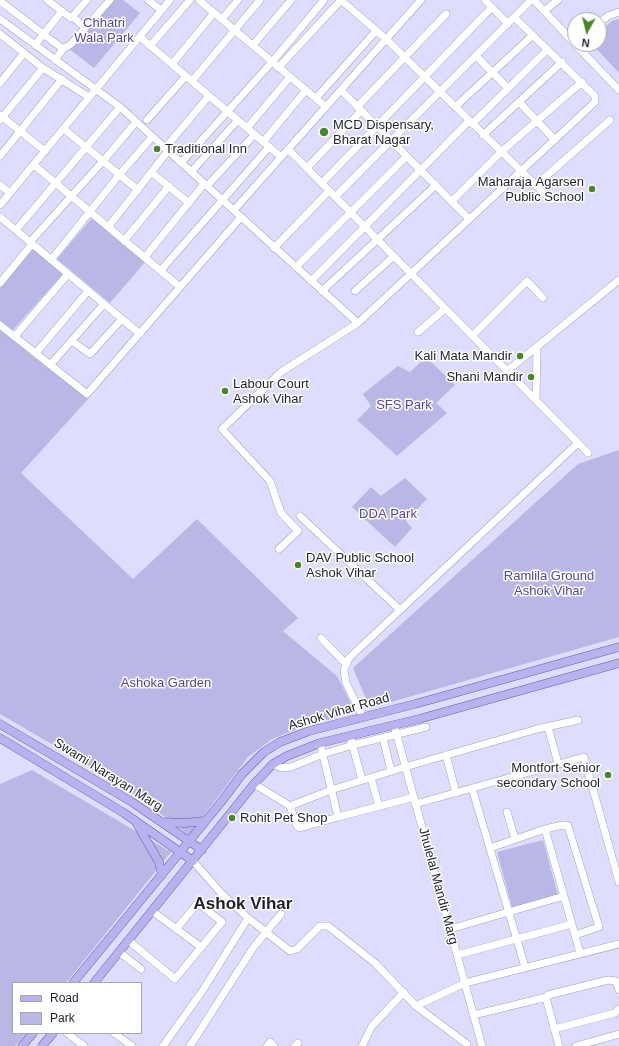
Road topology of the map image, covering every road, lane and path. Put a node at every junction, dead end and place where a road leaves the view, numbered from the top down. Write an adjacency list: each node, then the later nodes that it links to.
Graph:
1 (47, 0): 20 (street)
2 (87, 0): 25 (street)
3 (110, 0): 32 (street)
4 (148, 0): 19 (street)
5 (170, 0): 19 (street)
6 (190, 0): 43 (street)
7 (199, 0): 23 (street)
8 (238, 0): 29 (street)
9 (260, 0): 33 (street)
10 (291, 0): 42 (street)
11 (324, 0): 53 (street)
12 (341, 0): 34 (street); 53 (street)
13 (421, 0): 40 (street)
14 (485, 0): 18 (street)
15 (533, 0): 21 (street); 26 (street)
16 (558, 0): 21 (street)
17 (0, 1): 36 (street)
18 (492, 7): 30 (street); 56 (street)
19 (161, 10): 39 (street)
20 (62, 11): 25 (street); 36 (street)
21 (544, 11): 38 (street)
22 (619, 12): 27 (street)
23 (214, 13): 29 (street); 52 (street)
24 (446, 14): 49 (street)
25 (73, 17): 32 (street)
26 (514, 17): 30 (street); 37 (street)
27 (607, 17)
28 (0, 19): 31 (street)
29 (222, 20): 33 (street)
30 (508, 24): 48 (street)
31 (7, 25): 35 (street); 41 (street)
32 (84, 27): 44 (street)
33 (235, 30): 42 (street); 59 (street)
34 (376, 31): 40 (street); 70 (street)
35 (0, 34): 47 (street)
36 (44, 35): 41 (street); 44 (street)
37 (533, 35): 45 (street); 55 (street)
38 (567, 35)
39 (140, 37): 43 (street); 63 (street)
40 (386, 39): 49 (street); 65 (street)
41 (35, 45): 50 (street)
42 (253, 45): 53 (street)
43 (150, 46): 52 (street)
44 (63, 49): 50 (street)
45 (547, 50): 51 (street); 62 (street)
46 (583, 52): 66 (street)
47 (24, 53): 54 (street); 61 (street)
48 (476, 56): 55 (street); 67 (street)
49 (404, 58): 56 (street); 75 (street)
50 (55, 60): 63 (street)
51 (562, 62): 60 (street); 71 (street)
52 (172, 64): 59 (street)
53 (275, 65): 57 (street); 76 (street)
54 (43, 68): 58 (street); 77 (street)
55 (492, 73): 62 (street); 74 (street)
56 (424, 77): 67 (street); 84 (street)
57 (290, 78): 64 (street); 85 (street)
58 (62, 79): 69 (street); 87 (street)
59 (189, 79): 68 (street); 78 (street)
60 (582, 82): 83 (street); 91 (street)
61 (0, 83)
62 (508, 88): 82 (street)
63 (96, 90): 69 (street); 72 (street)
64 (306, 90): 70 (street); 93 (street)
65 (341, 90): 73 (street); 75 (street)
66 (619, 90)
67 (440, 92): 74 (street); 92 (street)
68 (209, 96): 76 (street); 95 (street)
69 (89, 97): 86 (street)
70 (316, 98): 73 (street)
71 (519, 102): 83 (street); 89 (street)
72 (120, 107): 81 (street); 94 (street)
73 (326, 107): 96 (street)
74 (455, 107): 82 (street)
75 (359, 109): 84 (street); 105 (street)
76 (228, 111): 79 (street); 103 (street)
77 (1, 117): 87 (street)
78 (147, 120)
79 (238, 120): 85 (street); 107 (street)
80 (610, 120): 116 (street)
81 (136, 122): 90 (street); 102 (street)
82 (471, 122): 89 (street); 106 (street)
83 (537, 122): 91 (street); 98 (street)
84 (376, 126): 92 (street); 112 (street)
85 (247, 128): 88 (street)
86 (64, 129): 94 (street); 97 (street)
87 (21, 132): 97 (street); 99 (street)
88 (255, 134): 93 (street); 114 (street)
89 (483, 134): 98 (street)
90 (152, 137): 95 (street); 110 (street)
91 (554, 140): 108 (street)
92 (392, 141): 100 (street); 120 (street)
93 (266, 144): 101 (street); 122 (street)
94 (86, 146): 102 (street); 111 (street)
95 (166, 149): 103 (street); 109 (street)
96 (288, 149): 101 (street); 105 (street)
97 (45, 152): 104 (street)
98 (501, 152): 108 (street); 124 (street)
99 (0, 156)
100 (407, 156): 106 (street); 129 (street)
101 (281, 157): 127 (street)
102 (104, 160): 110 (street); 121 (street)
103 (181, 163): 107 (street)
104 (34, 165): 111 (street); 119 (street)
105 (307, 168): 112 (street)
106 (422, 170): 115 (street); 134 (street)
107 (191, 172): 114 (street)
108 (521, 172): 116 (street); 132 (street)
109 (152, 173): 117 (street); 118 (street)
110 (120, 174): 118 (street); 128 (street)
111 (55, 183): 121 (street); 135 (street)
112 (322, 184): 120 (street)
113 (0, 185): 119 (street)
114 (206, 185): 122 (street); 125 (street)
115 (436, 185): 124 (street); 136 (street)
116 (536, 185): 123 (street)
117 (169, 186): 125 (street); 137 (street)
118 (138, 190): 133 (street)
119 (10, 194): 126 (street)
120 (332, 194): 129 (street); 139 (street)
121 (70, 196): 128 (street); 138 (street)
122 (222, 200): 127 (street); 144 (street)
123 (551, 200)
124 (452, 201): 132 (street)
125 (189, 203): 141 (street)
126 (0, 205)
127 (234, 210): 131 (street)
128 (91, 212): 133 (street); 142 (street)
129 (350, 212): 134 (street); 143 (street)
130 (0, 217): 135 (street)
131 (241, 217): 139 (street); 150 (street)
132 (469, 218): 145 (street)
133 (108, 227): 137 (street)
134 (365, 227): 136 (street); 148 (street)
135 (16, 230): 138 (street)
136 (377, 240): 140 (street); 152 (street)
137 (124, 241): 141 (street)
138 (31, 243): 142 (street); 149 (street)
139 (274, 248): 143 (street)
140 (394, 256): 145 (street); 153 (street)
141 (145, 257): 144 (street)
142 (52, 260): 146 (street)
143 (296, 267): 148 (street)
144 (161, 270): 150 (street)
145 (411, 273): 156 (street); 158 (street)
146 (68, 274): 151 (street); 162 (street)
147 (619, 280): 165 (street)
148 (311, 281): 152 (street)
149 (0, 283)
150 (180, 287): 161 (street)
151 (88, 291): 155 (street); 166 (street)
152 (322, 291): 158 (street)
153 (355, 291)
154 (543, 298): 163 (street)
155 (104, 304): 157 (street); 164 (street)
156 (445, 309): 160 (street); 163 (street)
157 (122, 319): 161 (street); 164 (street)
158 (358, 323): 173 (street)
159 (0, 324): 162 (street)
160 (418, 332)
161 (140, 334): 167 (street)
162 (15, 336): 166 (street)
163 (472, 336): 168 (street)
164 (72, 340): 167 (street)
165 (537, 347): 168 (street); 169 (street)
166 (36, 353): 167 (street)
167 (50, 365)
168 (507, 371): 169 (street)
169 (536, 400): 170 (street)
170 (578, 443): 171 (street); 174 (street)
171 (588, 453)
172 (300, 516): 174 (street)
173 (279, 549)
174 (400, 610): 178 (street)
175 (320, 638): 178 (street)
176 (619, 647): 179 (main road, Ashok Vihar Road)
177 (619, 663): 182 (main road, Ashok Vihar Road)
178 (346, 664): 179 (street)
179 (363, 717): 209 (main road, Ashok Vihar Road)
180 (578, 720): 184 (street)
181 (0, 724): 210 (main road, Swami Narayan Marg)
182 (394, 725): 185 (street, Jhulelal Mandir Marg); 186 (main road, Ashok Vihar Road)
183 (426, 727): 185 (street)
184 (548, 727): 192 (street); 193 (street)
185 (396, 734): 188 (street); 195 (street, Jhulelal Mandir Marg)
186 (350, 736): 189 (main road, Ashok Vihar Road); 190 (street)
187 (0, 738): 208 (main road, Swami Narayan Marg)
188 (383, 738): 190 (street); 196 (street)
189 (320, 743): 191 (street); 194 (main road, Ashok Vihar Road)
190 (353, 745): 191 (street); 198 (street)
191 (323, 754): 194 (street); 201 (street)
192 (446, 755): 195 (street); 202 (street)
193 (558, 763): 200 (street); 219 (street)
194 (274, 764): 199 (main road, Ashok Vihar Road)
195 (405, 767): 196 (street); 203 (street, Jhulelal Mandir Marg)
196 (391, 771): 197 (street)
197 (371, 778): 198 (street); 205 (street)
198 (362, 780): 201 (street)
199 (254, 784): 204 (street); 215 (main road, Ashok Vihar Road)
200 (472, 788): 202 (street); 214 (street)
201 (331, 790): 204 (street); 207 (street)
202 (456, 793): 203 (street)
203 (414, 801): 205 (street); 227 (street, Jhulelal Mandir Marg)
204 (290, 806): 207 (street)
205 (379, 806): 207 (street)
206 (507, 812): 212 (street)
207 (338, 817)
208 (134, 820): 216 (main road, Swami Narayan Marg); 218 (main road)
209 (205, 821): 210 (main road); 213 (main road, Ashok Vihar Road)
210 (161, 822): 213 (main road, Swami Narayan Marg)
211 (545, 829): 212 (street); 220 (street); 229 (street)
212 (515, 839): 214 (street)
213 (189, 841): 215 (main road, Swami Narayan Marg); 216 (main road, Ashok Vihar Road)
214 (490, 848): 222 (street)
215 (202, 850): 217 (main road, Ashok Vihar Road)
216 (181, 851): 217 (main road, Swami Narayan Marg); 218 (main road, Ashok Vihar Road)
217 (193, 861): 221 (main road, Ashok Vihar Road); 224 (street)
218 (162, 875): 239 (main road, Ashok Vihar Road)
219 (619, 882)
220 (564, 896): 222 (street); 225 (street)
221 (152, 911): 226 (street); 231 (main road, Ashok Vihar Road)
222 (508, 912): 227 (street); 230 (street)
223 (281, 914): 228 (street)
224 (248, 918): 228 (street); 260 (street)
225 (572, 924): 229 (street); 230 (street)
226 (176, 929): 233 (street); 233 (street)
227 (450, 929): 236 (street, Jhulelal Mandir Marg)
228 (265, 932): 243 (street); 261 (street)
229 (575, 935): 235 (street)
230 (516, 939): 236 (street); 237 (street)
231 (128, 940): 233 (street); 234 (main road, Ashok Vihar Road)
232 (619, 944): 235 (street)
233 (202, 947)
234 (119, 952): 238 (street); 240 (main road, Ashok Vihar Road)
235 (580, 953): 237 (street)
236 (457, 955): 241 (street, Jhulelal Mandir Marg)
237 (525, 967): 241 (street)
238 (141, 969)
239 (74, 982)
240 (95, 982)
241 (465, 983): 245 (street); 247 (street, Jhulelal Mandir Marg)
242 (619, 990): 244 (street)
243 (404, 992): 245 (street); 264 (street)
244 (547, 997): 247 (street); 248 (street)
245 (416, 1006): 255 (street)
246 (619, 1010): 248 (street)
247 (474, 1015): 254 (street, Jhulelal Mandir Marg)
248 (554, 1029): 265 (street)
249 (32, 1034): 256 (main road)
250 (52, 1034): 257 (main road)
251 (68, 1034): 258 (street)
252 (115, 1034): 259 (street)
253 (619, 1034): 266 (street)
254 (481, 1044): 255 (street)
255 (467, 1045)
256 (22, 1046)
257 (42, 1046)
258 (84, 1046)
259 (132, 1046)
260 (163, 1046)
261 (190, 1046)
262 (267, 1046): 263 (street)
263 (274, 1046)
264 (362, 1046)
265 (559, 1046)
266 (576, 1046)

